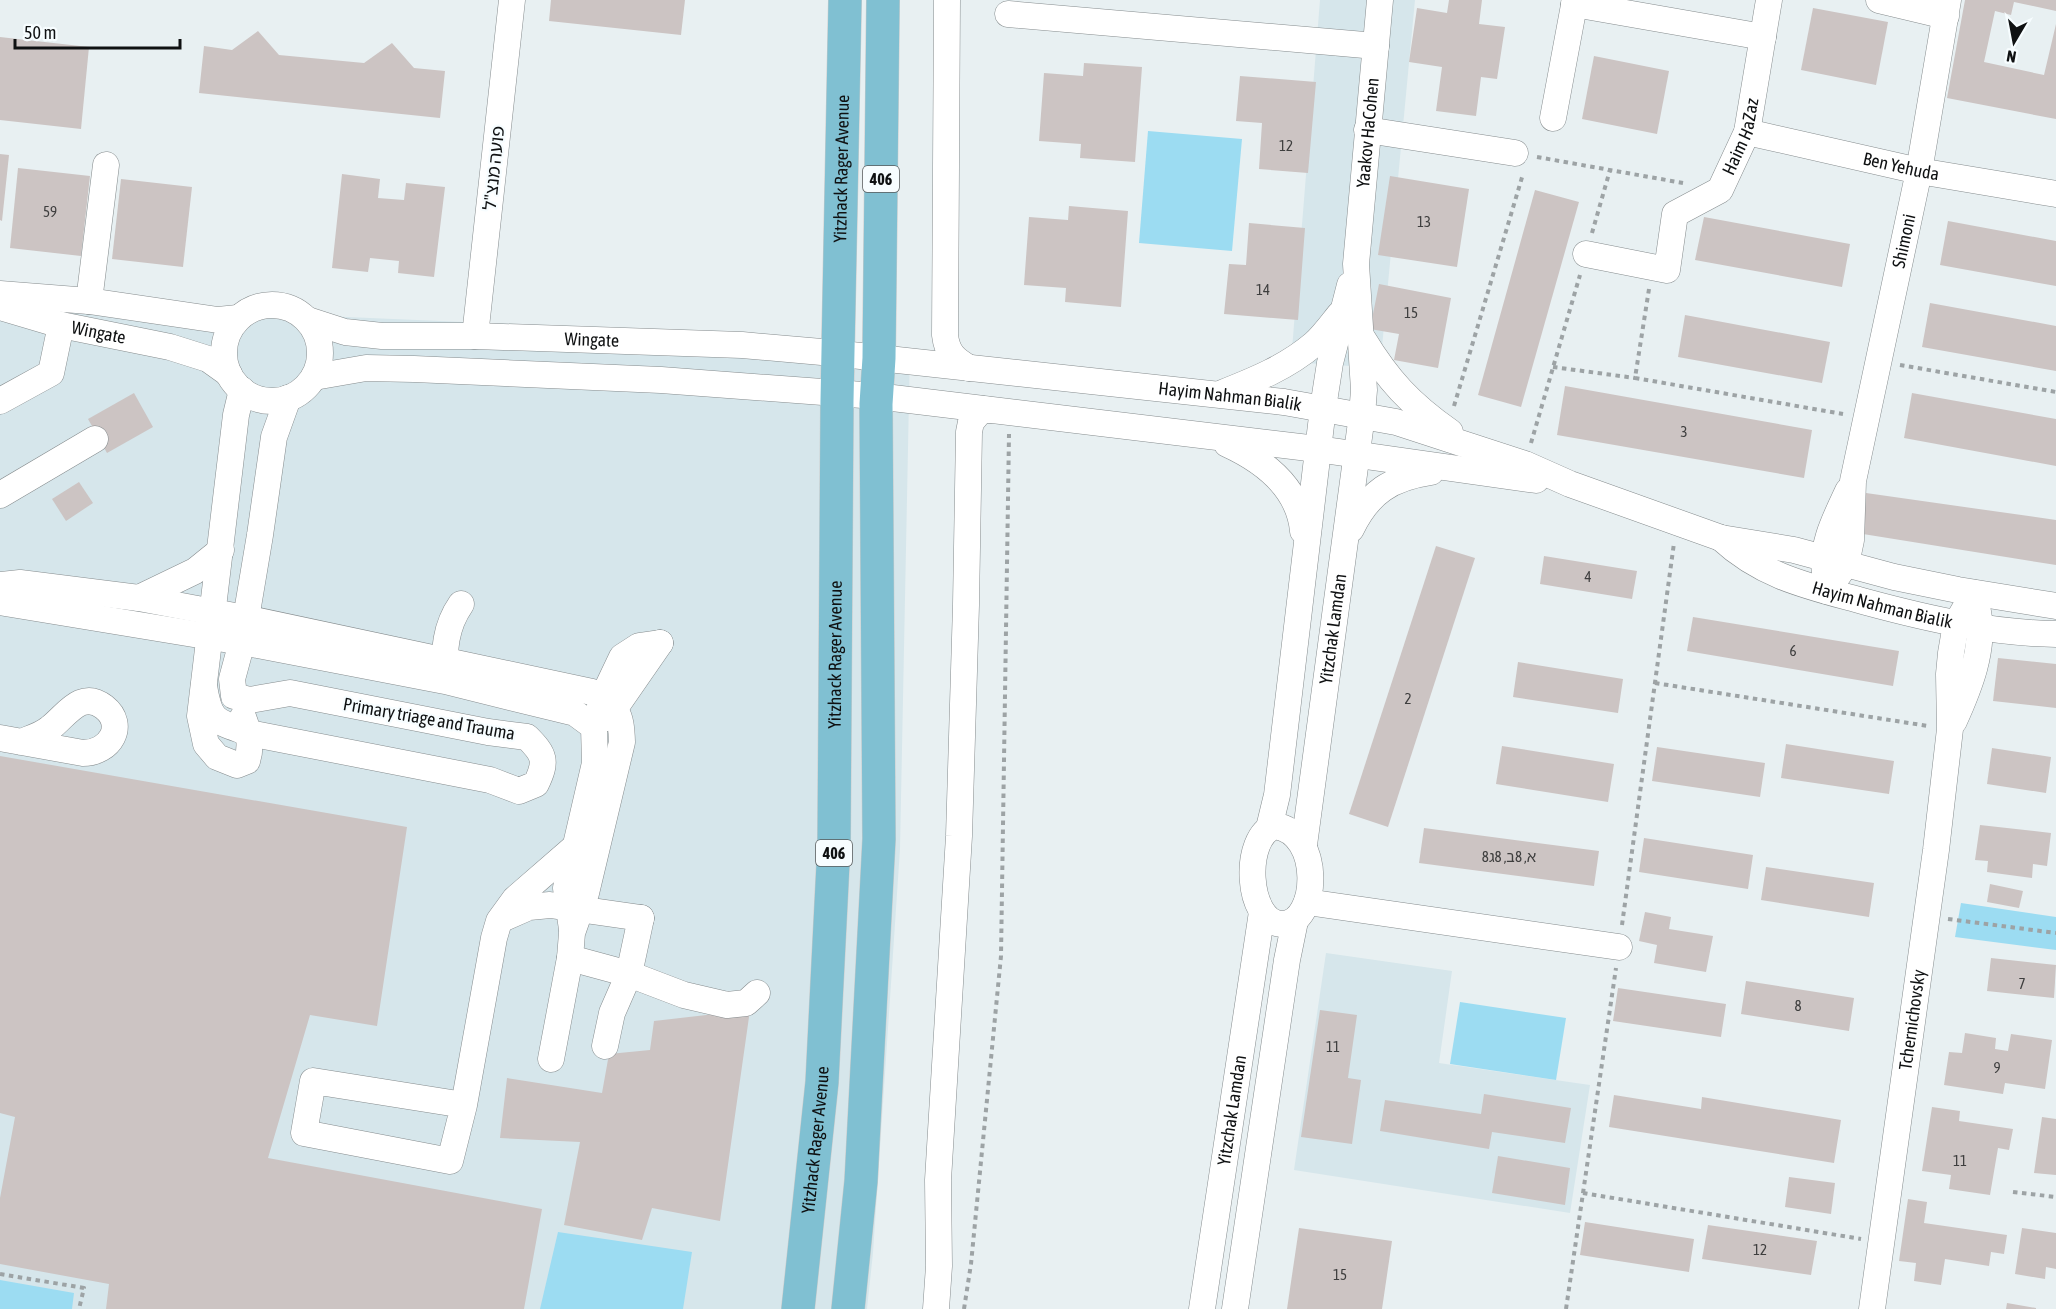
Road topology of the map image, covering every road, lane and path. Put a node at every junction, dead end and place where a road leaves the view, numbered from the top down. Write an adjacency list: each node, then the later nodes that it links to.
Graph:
1 (512, 0): 32 (street, פועה מנצ"ל)
2 (844, 0): 34 (main road, Yitzhack Rager Avenue / 406)
3 (883, 0): 35 (main road, 406)
4 (947, 0): 38 (street)
5 (1380, 0): 12 (street, Yaakov HaCohen)
6 (1769, 0): 11 (street, Haim HaZaz)
7 (1886, 1): 9 (street)
8 (1575, 2): 11 (street); 13 (street)
9 (1947, 8): 19 (street, Shimoni)
10 (1008, 14): 12 (street)
11 (1763, 37): 15 (street, Haim HaZaz)
12 (1376, 46): 14 (street, Yaakov HaCohen)
13 (1552, 118)
14 (1367, 130): 16 (street); 23 (street, Yaakov HaCohen)
15 (1748, 132): 19 (street, Ben Yehuda); 20 (street, Haim HaZaz)
16 (1523, 159): 18 (path); 52 (path)
17 (106, 165): 26 (street)
18 (1610, 170): 20 (path); 22 (path)
19 (1919, 171): 21 (street, Ben Yehuda); 36 (street, Shimoni)
20 (1720, 190): 24 (street, Haim HaZaz)
21 (2056, 194)
22 (1586, 254): 24 (street); 37 (path)
23 (1356, 264): 28 (street, Yaakov HaCohen); 33 (street, Yaakov HaCohen)
24 (1653, 268): 40 (path)
25 (0, 294): 26 (street, Wingate)
26 (89, 301): 29 (street, Wingate)
27 (0, 307): 31 (street, Wingate)
28 (1343, 310): 44 (street); 48 (street, Yaakov HaCohen)
29 (238, 318): 30 (street); 41 (street)
30 (308, 320): 32 (street, Wingate); 39 (street)
31 (61, 325): 41 (street, Wingate); 47 (street)
32 (476, 336): 34 (street, Wingate)
33 (1360, 336): 50 (street, Yaakov HaCohen); 52 (street)
34 (838, 353): 35 (street, Wingate); 43 (main road, Yitzhack Rager Avenue / 406)
35 (879, 358): 38 (street, Hayim Nahman Bialik); 45 (main road, 406)
36 (1879, 361): 42 (path); 51 (street, Shimoni)
37 (1553, 367): 40 (path); 58 (path)
38 (969, 368): 44 (street, Hayim Nahman Bialik)
39 (314, 377): 43 (street, Wingate); 46 (street)
40 (1635, 378): 51 (path)
41 (235, 382): 46 (street); 64 (street, Primary triage and Trauma)
42 (2056, 392)
43 (837, 394): 45 (street, Wingate); 109 (main road, Yitzhack Rager Avenue / 406)
44 (1219, 395): 48 (street, Hayim Nahman Bialik)
45 (876, 396): 49 (street, Hayim Nahman Bialik); 110 (main road, 406)
46 (288, 398): 76 (street, Primary triage and Trauma)
47 (0, 401)
48 (1323, 408): 50 (street, Hayim Nahman Bialik); 56 (street, Yitzchak Lamdan)
49 (999, 411): 53 (street, Hayim Nahman Bialik); 111 (street); 112 (path)
50 (1362, 416): 55 (street, Hayim Nahman Bialik); 57 (street, Yitzchak Lamdan)
51 (1866, 418): 66 (street, Shimoni)
52 (1446, 429): 55 (street)
53 (1210, 436): 56 (street, Hayim Nahman Bialik); 65 (street)
54 (95, 440): 61 (street)
55 (1470, 446): 58 (street, Hayim Nahman Bialik)
56 (1317, 449): 57 (street, Hayim Nahman Bialik); 65 (street, Yitzchak Lamdan)
57 (1356, 456): 59 (street, Hayim Nahman Bialik); 67 (street, Yitzchak Lamdan)
58 (1525, 464): 60 (street, Hayim Nahman Bialik)
59 (1453, 468): 60 (street, Hayim Nahman Bialik); 67 (street)
60 (1570, 484): 62 (street, Hayim Nahman Bialik)
61 (0, 495)
62 (1676, 524): 63 (street, Hayim Nahman Bialik); 79 (path)
63 (1721, 538): 66 (street, Hayim Nahman Bialik); 69 (street, Hayim Nahman Bialik)
64 (221, 550): 71 (street); 74 (street, Primary triage and Trauma)
65 (1305, 559): 86 (street, Yitzchak Lamdan)
66 (1834, 561): 69 (street, Shimoni); 70 (street, Hayim Nahman Bialik)
67 (1341, 564): 87 (street, Yitzchak Lamdan)
68 (0, 585): 71 (street)
69 (1827, 591): 75 (street, Hayim Nahman Bialik)
70 (1974, 593): 73 (street, Hayim Nahman Bialik); 75 (street, Tchernichovsky)
71 (139, 598): 74 (street)
72 (0, 602): 74 (street)
73 (2056, 606)
74 (212, 625): 76 (street); 80 (street, Primary triage and Trauma)
75 (1969, 626): 77 (street, Hayim Nahman Bialik); 84 (street, Tchernichovsky)
76 (243, 630): 78 (street); 81 (street, Primary triage and Trauma)
77 (2056, 634)
78 (447, 668): 82 (street); 83 (street)
79 (1655, 683): 84 (path); 96 (path)
80 (204, 686): 85 (street, Primary triage and Trauma); 85 (street, Primary triage and Trauma)
81 (234, 696): 85 (street, Primary triage and Trauma); 85 (street, Primary triage and Trauma)
82 (609, 703): 83 (street); 90 (street)
83 (594, 727): 88 (street)
84 (1950, 729): 93 (street, Tchernichovsky)
85 (249, 733)
86 (1269, 828): 87 (street); 92 (street)
87 (1304, 845): 91 (street)
88 (576, 846): 89 (street); 90 (street)
89 (525, 890): 90 (street); 94 (street)
90 (574, 906): 94 (street); 97 (street); 98 (street)
91 (1301, 911): 92 (street); 96 (street); 114 (street, Yitzchak Lamdan)
92 (1262, 912): 113 (street, Yitzchak Lamdan)
93 (1927, 916): 95 (path); 106 (street, Tchernichovsky)
94 (500, 921): 102 (street)
95 (2056, 933)
96 (1619, 947): 104 (path)
97 (570, 958): 98 (street); 101 (street)
98 (629, 974): 99 (street); 100 (street)
99 (757, 993)
100 (604, 1046)
101 (551, 1059)
102 (464, 1104): 102 (street)
103 (2013, 1192): 105 (path)
104 (1583, 1193): 106 (path); 115 (path)
105 (2056, 1197)
106 (1880, 1242): 116 (street, Tchernichovsky)
107 (0, 1274): 108 (path)
108 (79, 1309)
109 (798, 1309)
110 (848, 1309)
111 (936, 1309)
112 (964, 1309)
113 (1202, 1309)
114 (1235, 1309)
115 (1566, 1309)
116 (1872, 1309)

